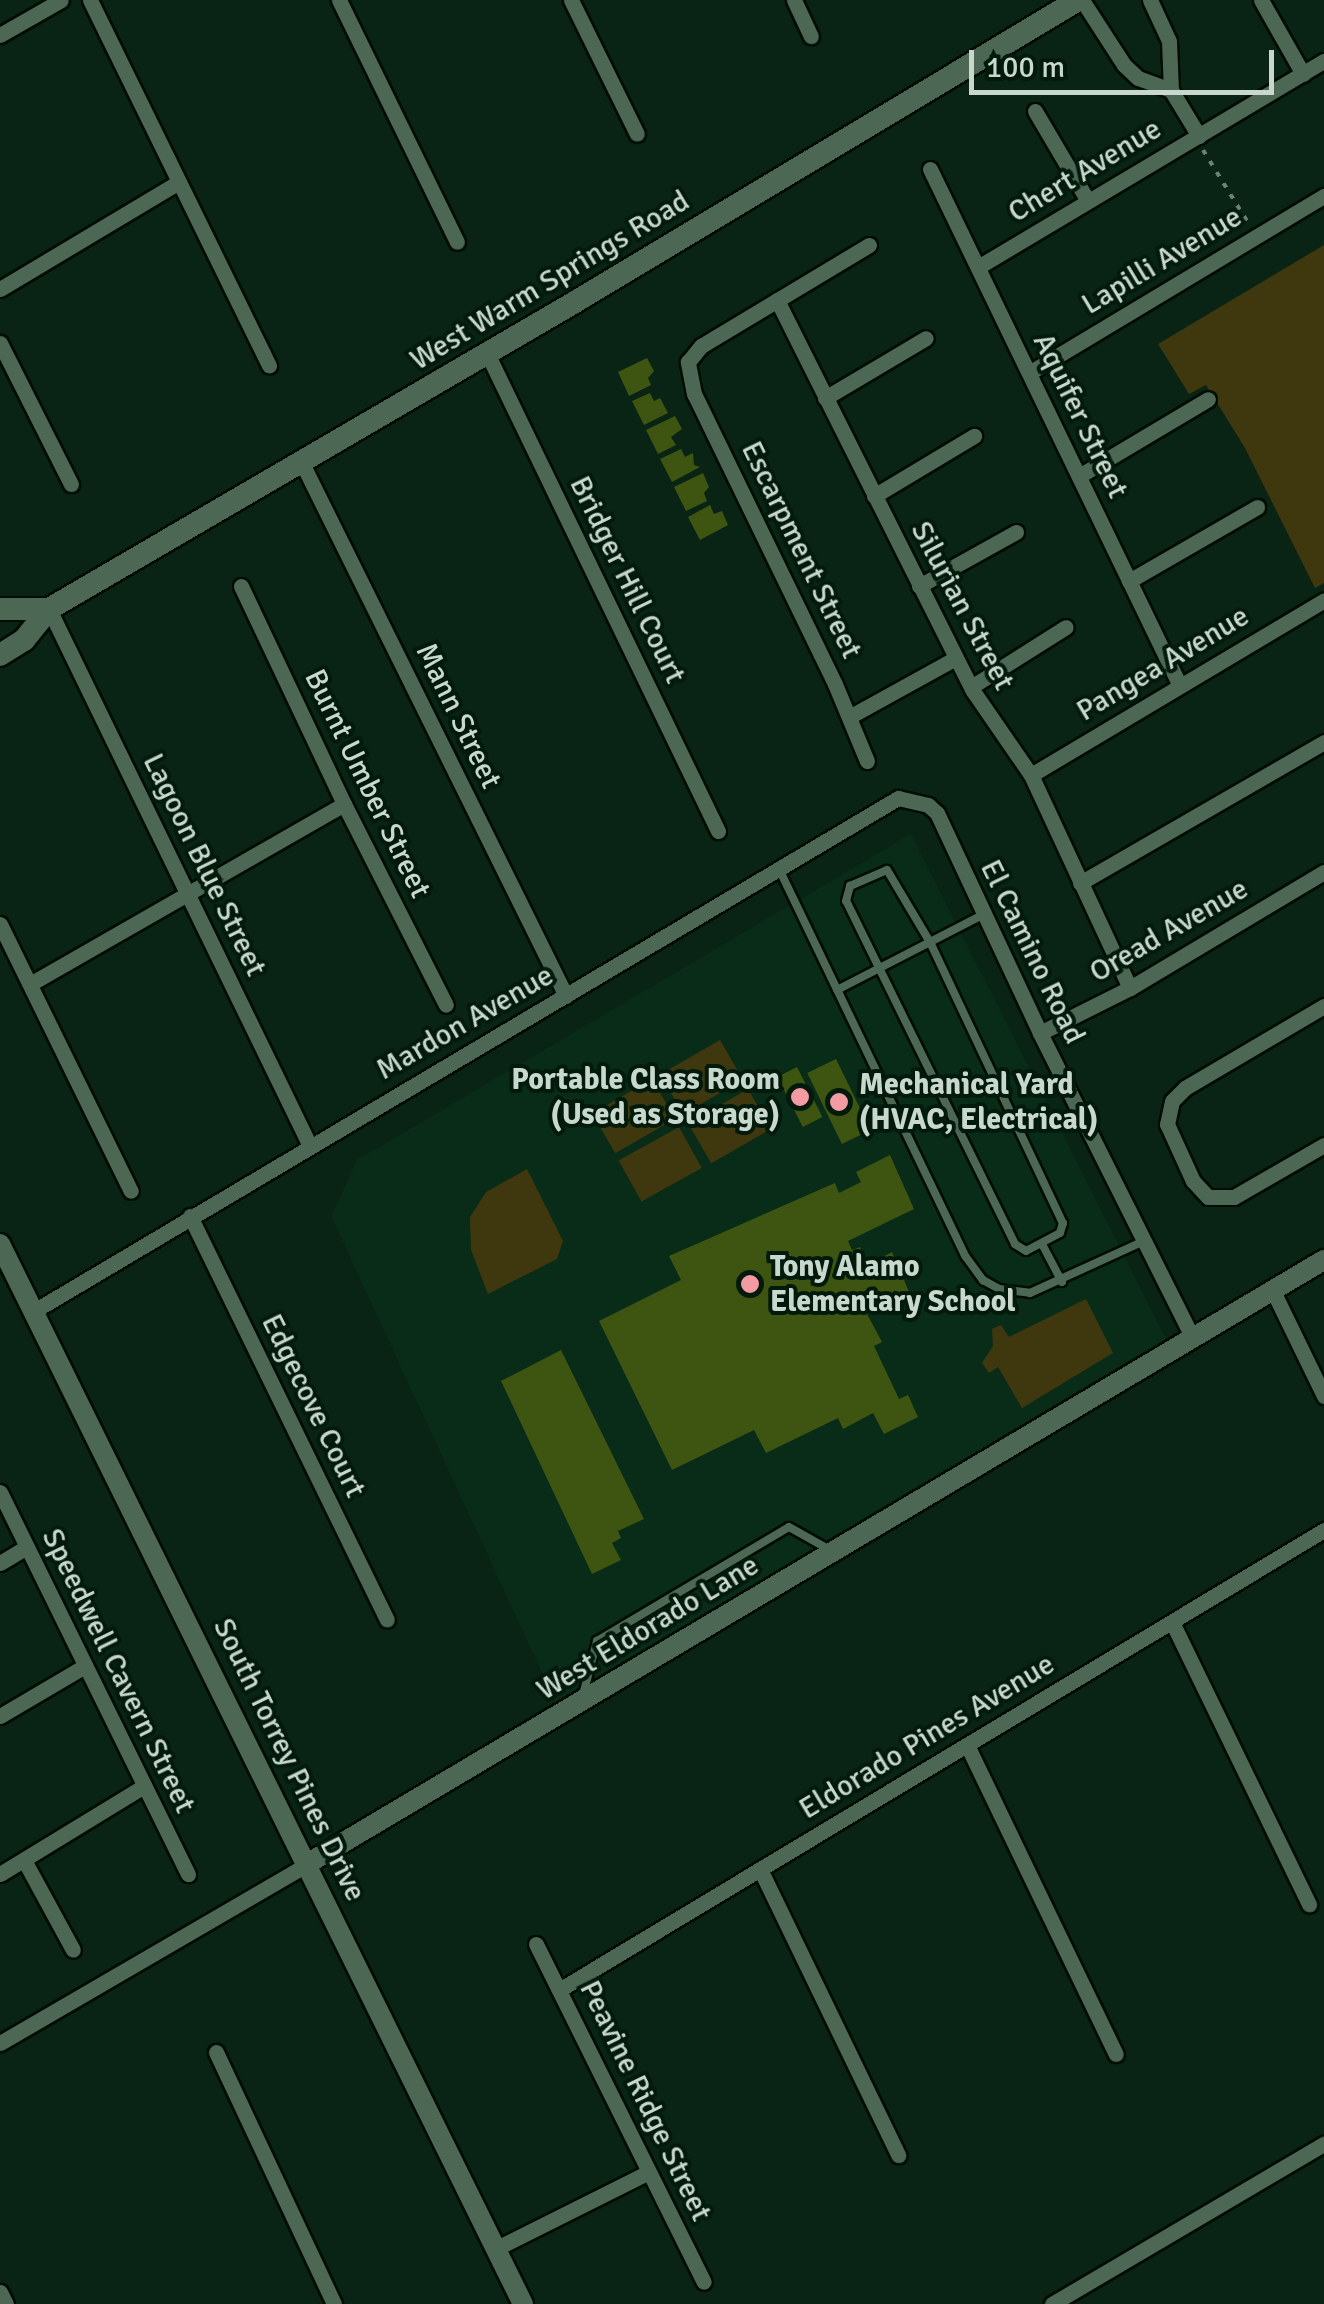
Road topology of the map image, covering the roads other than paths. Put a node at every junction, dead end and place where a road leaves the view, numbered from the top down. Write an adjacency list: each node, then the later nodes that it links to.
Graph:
1 (61, 0): 9 (street)
2 (90, 0): 18 (street)
3 (339, 0): 21 (street)
4 (572, 0): 15 (street)
5 (794, 0): 10 (street)
6 (1080, 0): 13 (street); 28 (main road, West Warm Springs Road)
7 (1150, 0): 13 (street)
8 (1261, 0): 12 (street)
9 (0, 35)
10 (812, 36)
11 (1324, 62): 12 (street, Chert Avenue)
12 (1303, 74): 16 (street, Chert Avenue)
13 (1170, 90): 16 (street)
14 (1035, 112): 20 (street)
15 (637, 134)
16 (1197, 137): 20 (street, Chert Avenue)
17 (930, 169): 23 (street, Aquifer Street)
18 (177, 183): 24 (street); 29 (street)
19 (1324, 196): 30 (street, Lapilli Avenue)
20 (1088, 201): 23 (street, Chert Avenue)
21 (457, 242)
22 (868, 245): 25 (street)
23 (978, 267): 30 (street, Aquifer Street)
24 (0, 288)
25 (776, 300): 31 (street, Silurian Street); 51 (street, Escarpment Street)
26 (926, 338): 31 (street)
27 (0, 344): 36 (street)
28 (487, 353): 34 (main road, West Warm Springs Road); 57 (street, Bridger Hill Court)
29 (269, 366)
30 (1029, 373): 35 (street, Aquifer Street)
31 (826, 398): 37 (street, Silurian Street)
32 (1208, 399): 35 (street)
33 (974, 436): 37 (street)
34 (301, 462): 44 (main road, West Warm Springs Road); 69 (street, Mann Street)
35 (1079, 476): 40 (street, Aquifer Street)
36 (71, 484)
37 (874, 496): 42 (street, Silurian Street)
38 (1257, 507): 40 (street)
39 (1016, 532): 42 (street)
40 (1130, 582): 49 (street, Aquifer Street)
41 (241, 586): 55 (street, Burnt Umber Street)
42 (920, 586): 48 (street, Silurian Street)
43 (1324, 600): 49 (street, Pangea Avenue)
44 (49, 608): 45 (main road, West Warm Springs Road); 47 (main road, West Warm Springs Road); 61 (street, Lagoon Blue Street)
45 (0, 609)
46 (1066, 627): 50 (street)
47 (0, 654)
48 (956, 658): 50 (street, Silurian Street); 51 (street)
49 (1180, 686): 54 (street, Pangea Avenue)
50 (971, 687): 54 (street, Silurian Street)
51 (849, 717): 53 (street, Escarpment Street)
52 (1324, 742): 60 (street)
53 (867, 761)
54 (1031, 775): 60 (street, Silurian Street)
55 (344, 804): 61 (street); 70 (street, Burnt Umber Street)
56 (928, 805): 58 (street, Mardon Avenue); 62 (street, El Camino Road)
57 (718, 831)
58 (780, 871): 68 (lane); 69 (street, Mardon Avenue)
59 (1324, 872): 67 (street, Oread Avenue)
60 (1080, 883): 67 (street, Silurian Street)
61 (187, 893): 66 (street); 74 (street, Lagoon Blue Street)
62 (984, 914): 64 (lane); 72 (street, El Camino Road)
63 (0, 924): 66 (street)
64 (930, 942): 65 (lane); 65 (lane); 79 (lane)
65 (879, 968): 68 (lane); 79 (lane)
66 (30, 984): 75 (street)
67 (1130, 988): 72 (street, Oread Avenue)
68 (837, 990): 81 (lane)
69 (566, 996): 74 (street, Mardon Avenue)
70 (446, 1006)
71 (1324, 1006): 73 (street)
72 (1040, 1034): 77 (street, El Camino Road)
73 (1324, 1145)
74 (310, 1146): 76 (street, Mardon Avenue)
75 (131, 1190)
76 (190, 1216): 83 (street, Mardon Avenue); 91 (street, Edgecove Court)
77 (1144, 1241): 81 (lane); 84 (street, El Camino Road)
78 (0, 1244): 83 (street, South Torrey Pines Drive)
79 (1042, 1244): 81 (lane)
80 (1324, 1260): 82 (street, West Eldorado Lane)
81 (1062, 1282)
82 (1273, 1291): 84 (street, West Eldorado Lane); 85 (street)
83 (34, 1311): 99 (street, South Torrey Pines Drive)
84 (1192, 1339): 89 (street, West Eldorado Lane)
85 (1324, 1396)
86 (0, 1492): 88 (street, Speedwell Cavern Street)
87 (1324, 1530): 92 (street, Eldorado Pines Avenue)
88 (27, 1548): 90 (street); 93 (street, Speedwell Cavern Street)
89 (834, 1552): 94 (street, West Eldorado Lane); 94 (lane)
90 (0, 1564)
91 (387, 1620)
92 (1172, 1622): 96 (street, Eldorado Pines Avenue); 103 (street)
93 (85, 1666): 95 (street); 97 (street, Speedwell Cavern Street)
94 (582, 1702): 99 (street, West Eldorado Lane)
95 (0, 1716)
96 (967, 1745): 100 (street, Eldorado Pines Avenue); 109 (street)
97 (144, 1786): 98 (street); 102 (street, Speedwell Cavern Street)
98 (24, 1860): 101 (street); 105 (street)
99 (307, 1864): 107 (street, West Eldorado Lane); 113 (street, South Torrey Pines Drive)
100 (760, 1870): 106 (street, Eldorado Pines Avenue); 111 (street)
101 (0, 1874)
102 (188, 1874)
103 (1309, 1904)
104 (536, 1944): 106 (street, Peavine Ridge Street)
105 (72, 1950)
106 (559, 1990): 112 (street, Peavine Ridge Street)
107 (0, 2042)
108 (216, 2052): 118 (street)
109 (1116, 2054)
110 (1324, 2144): 116 (street)
111 (898, 2156)
112 (649, 2172): 113 (street); 114 (street, Peavine Ridge Street)
113 (495, 2249): 119 (street, South Torrey Pines Drive)
114 (704, 2282)
115 (0, 2292): 117 (street)
116 (1058, 2303)
117 (6, 2304)
118 (334, 2304)
119 (523, 2304)

